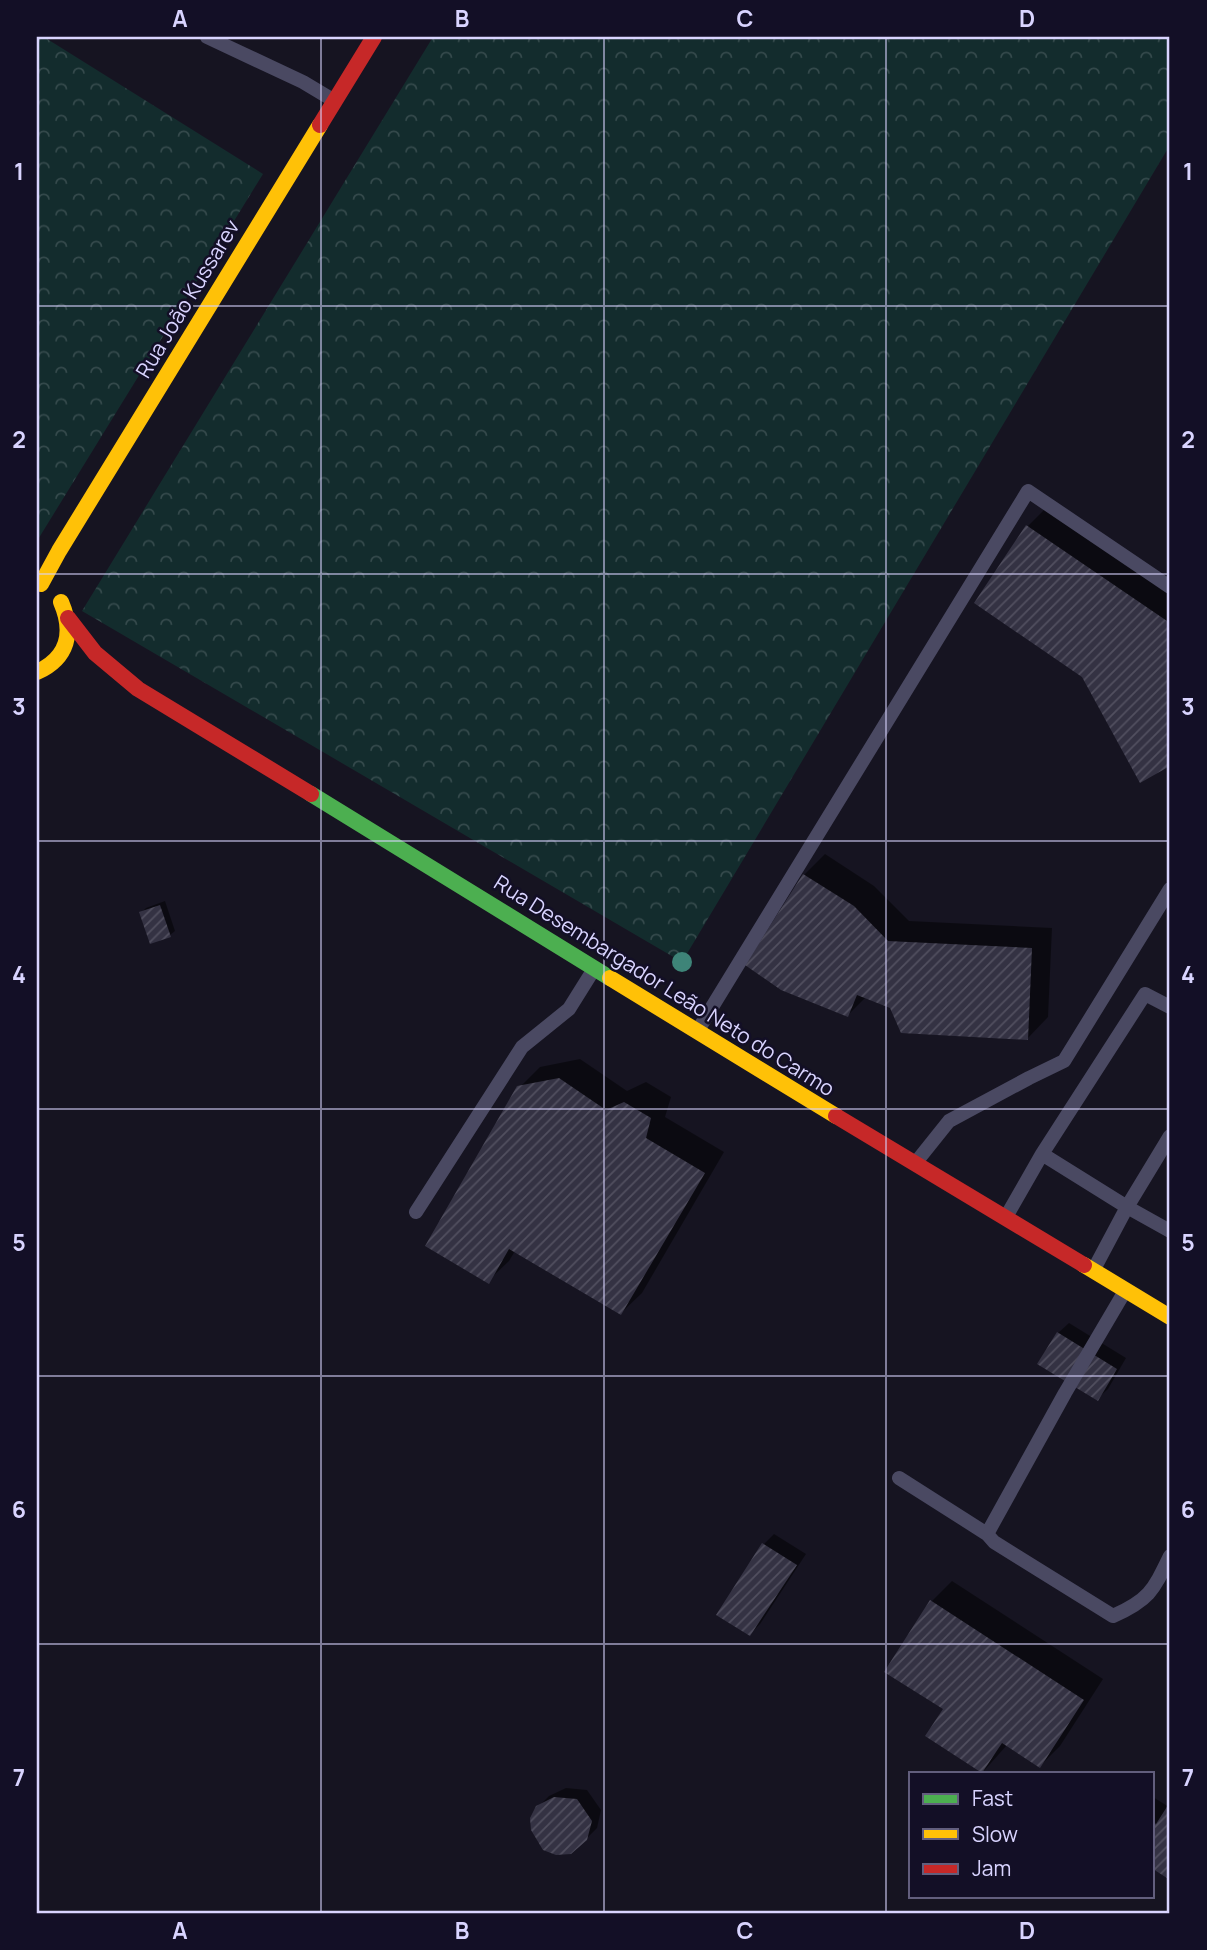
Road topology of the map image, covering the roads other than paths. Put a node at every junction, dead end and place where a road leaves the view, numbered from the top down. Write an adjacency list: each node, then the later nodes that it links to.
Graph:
1 (207, 37): 3 (lane)
2 (373, 37): 3 (main road, Rua João Kussarev)
3 (334, 101): 4 (main road, Rua João Kussarev)
4 (39, 584): 6 (main road, Rua Desembargador Leão Neto do Carmo)
5 (1170, 587): 14 (lane)
6 (68, 618): 7 (main road); 10 (main road, Rua Desembargador Leão Neto do Carmo)
7 (39, 671): 8 (main road)
8 (67, 672)
9 (104, 678): 10 (main road, Rua Desembargador Leão Neto do Carmo)
10 (138, 689): 12 (main road, Rua Desembargador Leão Neto do Carmo)
11 (1170, 889): 17 (lane)
12 (595, 968): 14 (main road, Rua Desembargador Leão Neto do Carmo); 19 (lane)
13 (1170, 1007): 16 (lane)
14 (698, 1031): 17 (main road, Rua Desembargador Leão Neto do Carmo)
15 (1170, 1136): 18 (lane)
16 (1042, 1154): 18 (lane); 20 (lane)
17 (915, 1164): 20 (main road, Rua Desembargador Leão Neto do Carmo)
18 (1127, 1207): 21 (lane); 22 (lane)
19 (416, 1212)
20 (1005, 1219): 22 (main road, Rua Desembargador Leão Neto do Carmo)
21 (1170, 1231)
22 (1093, 1270): 23 (main road, Rua Desembargador Leão Neto do Carmo)
23 (1126, 1290): 24 (main road, Rua Desembargador Leão Neto do Carmo); 26 (lane)
24 (1170, 1317)
25 (899, 1478): 26 (lane)
26 (987, 1534): 27 (lane)
27 (1170, 1556)

